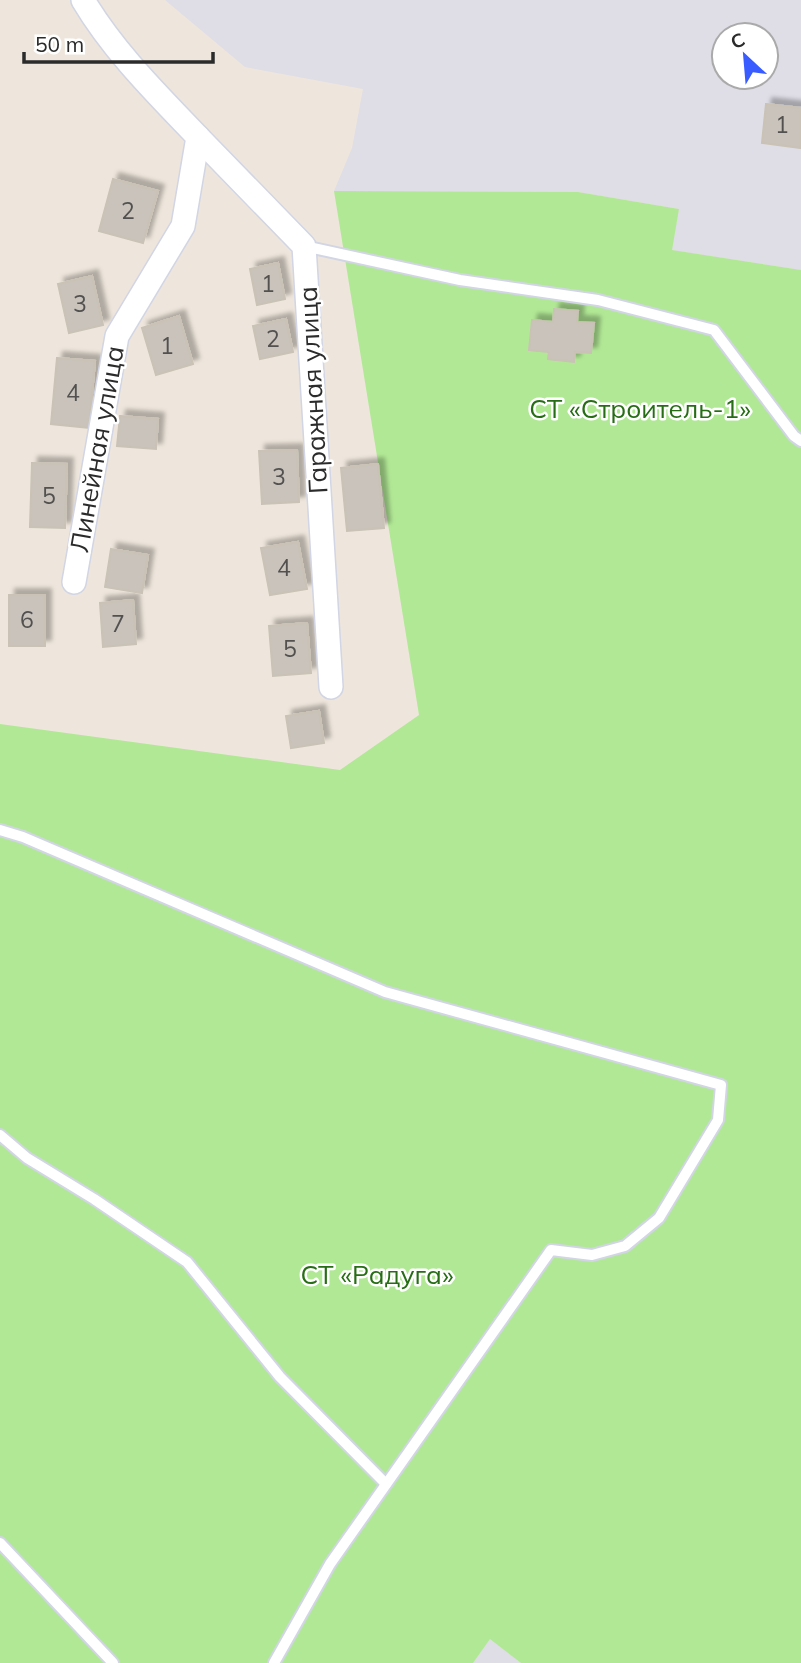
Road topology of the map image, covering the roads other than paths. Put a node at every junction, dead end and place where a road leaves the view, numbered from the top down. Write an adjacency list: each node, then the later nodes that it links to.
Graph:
1 (83, 0): 2 (street)
2 (198, 137): 3 (street); 5 (street, Линейная улица)
3 (304, 246): 4 (lane); 6 (street, Гаражная улица)
4 (801, 441)
5 (74, 582)
6 (331, 687)
7 (0, 830): 9 (lane)
8 (0, 1135): 9 (lane)
9 (386, 1484): 12 (lane)
10 (0, 1543): 11 (lane)
11 (113, 1663)
12 (274, 1663)

